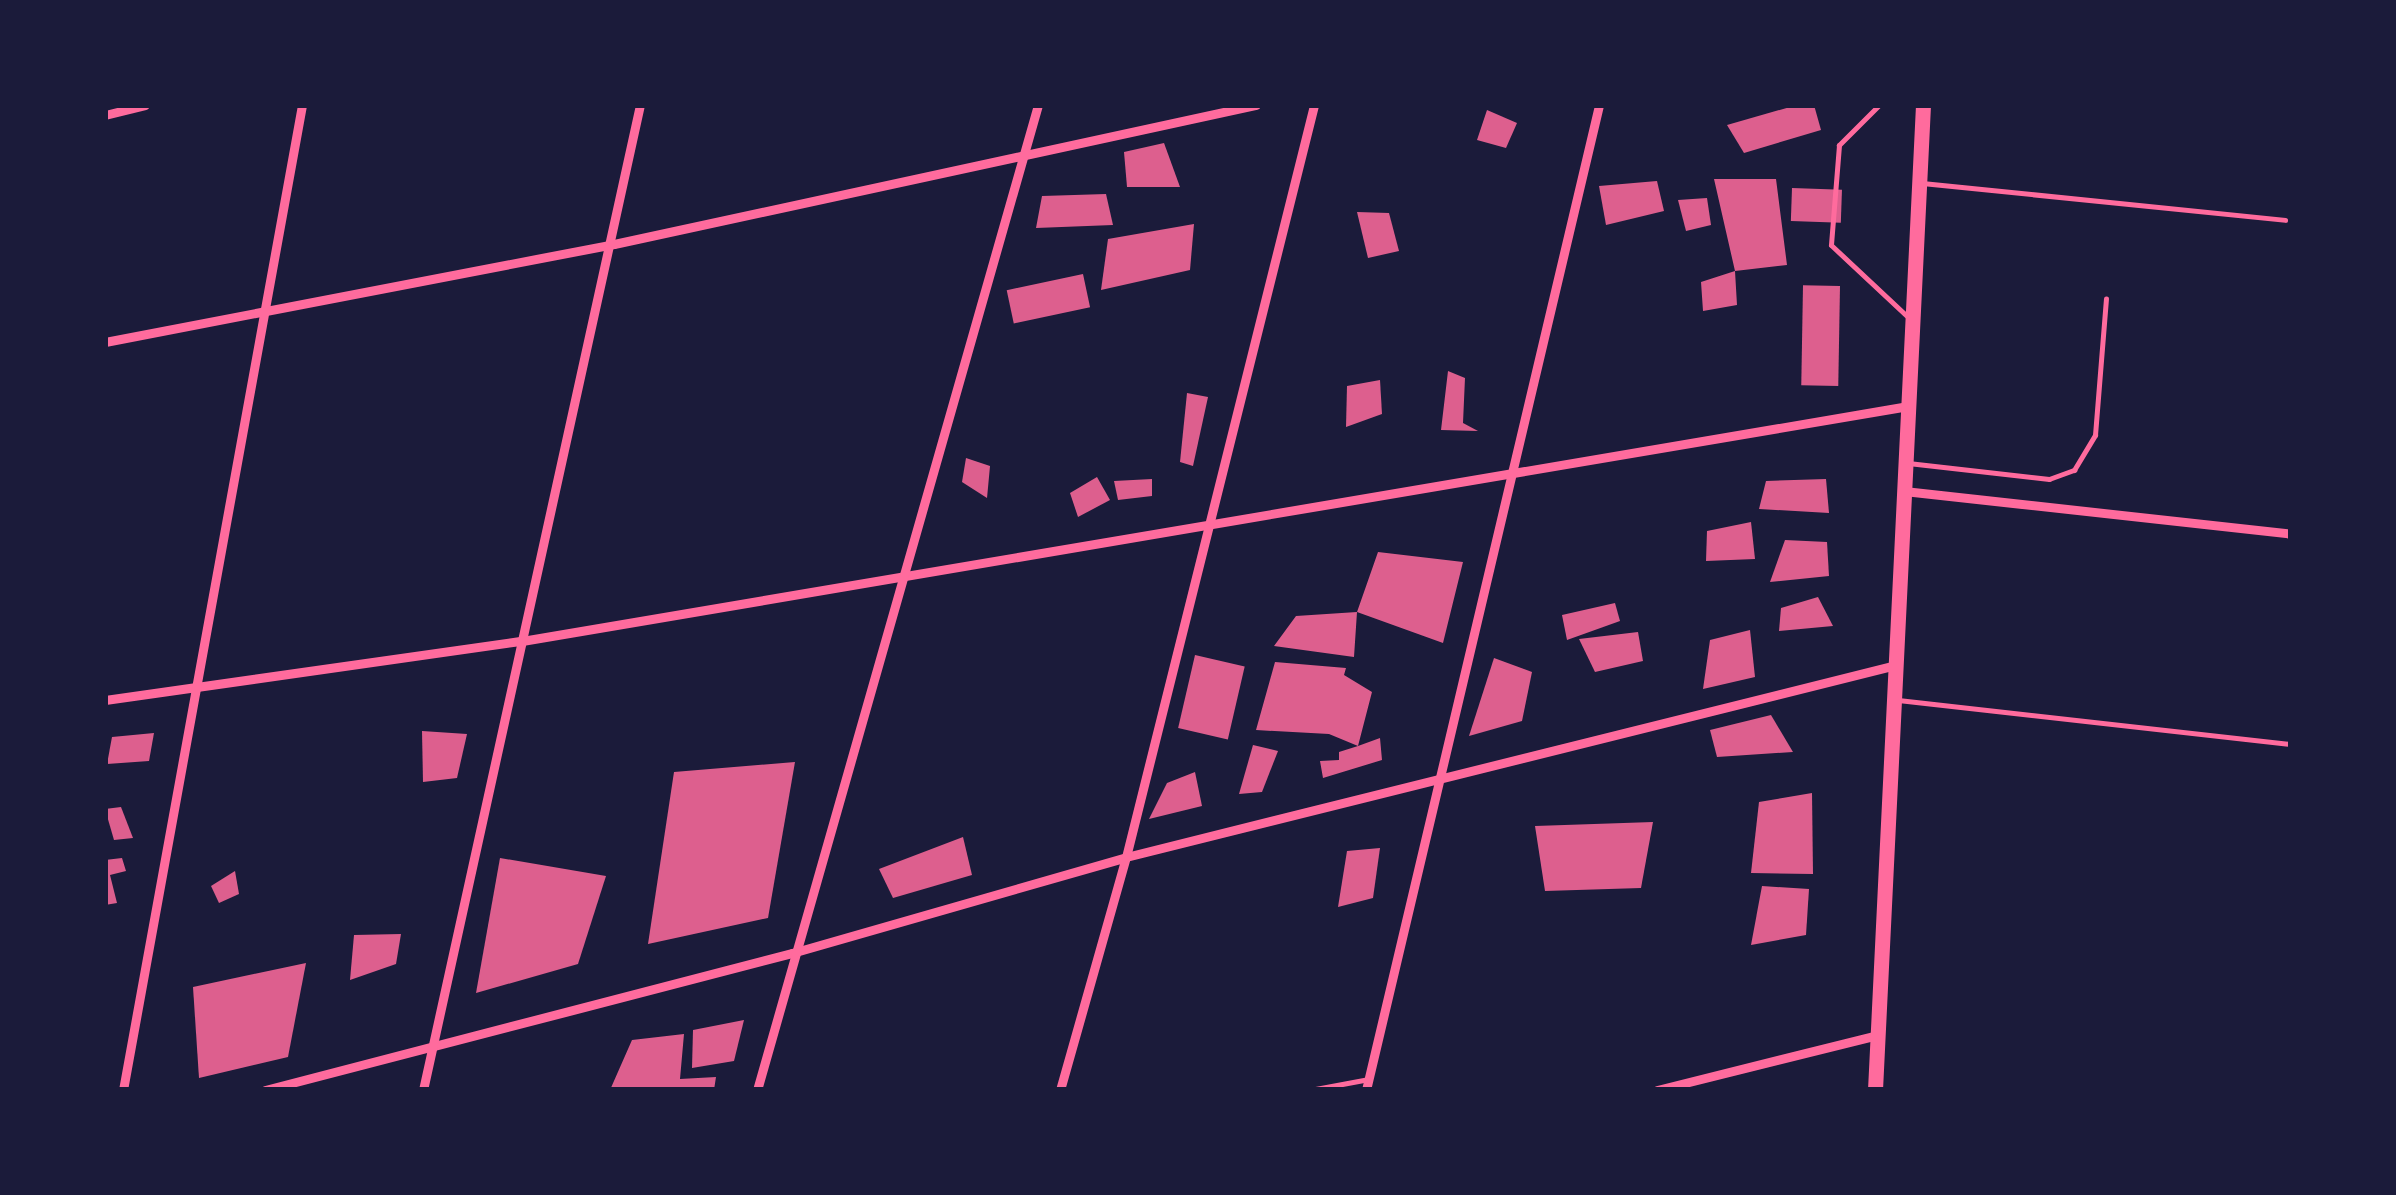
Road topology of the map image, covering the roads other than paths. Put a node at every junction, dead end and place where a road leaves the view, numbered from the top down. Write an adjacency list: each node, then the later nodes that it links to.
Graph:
1 (145, 105): 10 (street)
2 (302, 105): 16 (street)
3 (640, 105): 14 (street)
4 (1038, 105): 11 (street)
5 (1256, 105): 11 (street)
6 (1314, 105): 23 (street)
7 (1599, 105): 21 (street)
8 (1879, 105): 17 (lane)
9 (1923, 105): 12 (highway)
10 (105, 115)
11 (1026, 150): 14 (street); 25 (street)
12 (1919, 182): 13 (lane); 17 (highway)
13 (2285, 220)
14 (614, 244): 16 (street); 26 (street)
15 (2106, 298): 20 (lane)
16 (266, 308): 18 (street); 28 (street)
17 (1912, 321): 19 (highway)
18 (105, 342)
19 (1908, 406): 20 (highway); 21 (street)
20 (1905, 463): 22 (highway)
21 (1514, 470): 23 (street); 32 (street)
22 (1904, 491): 24 (street); 27 (highway)
23 (1213, 519): 25 (street); 33 (street)
24 (2291, 534)
25 (904, 578): 26 (street); 34 (street)
26 (522, 641): 28 (street); 36 (street)
27 (1896, 664): 30 (highway); 32 (street)
28 (197, 685): 29 (street); 38 (street)
29 (105, 700)
30 (1895, 700): 31 (lane); 35 (highway)
31 (2291, 744)
32 (1435, 785): 33 (street); 37 (street)
33 (1126, 857): 34 (street); 42 (street)
34 (792, 953): 36 (street); 41 (street)
35 (1878, 1034): 44 (street); 45 (highway)
36 (434, 1047): 39 (street); 40 (street)
37 (1368, 1085): 43 (lane)
38 (123, 1090)
39 (265, 1090)
40 (423, 1090)
41 (757, 1090)
42 (1060, 1090)
43 (1310, 1090)
44 (1657, 1090)
45 (1875, 1090)

